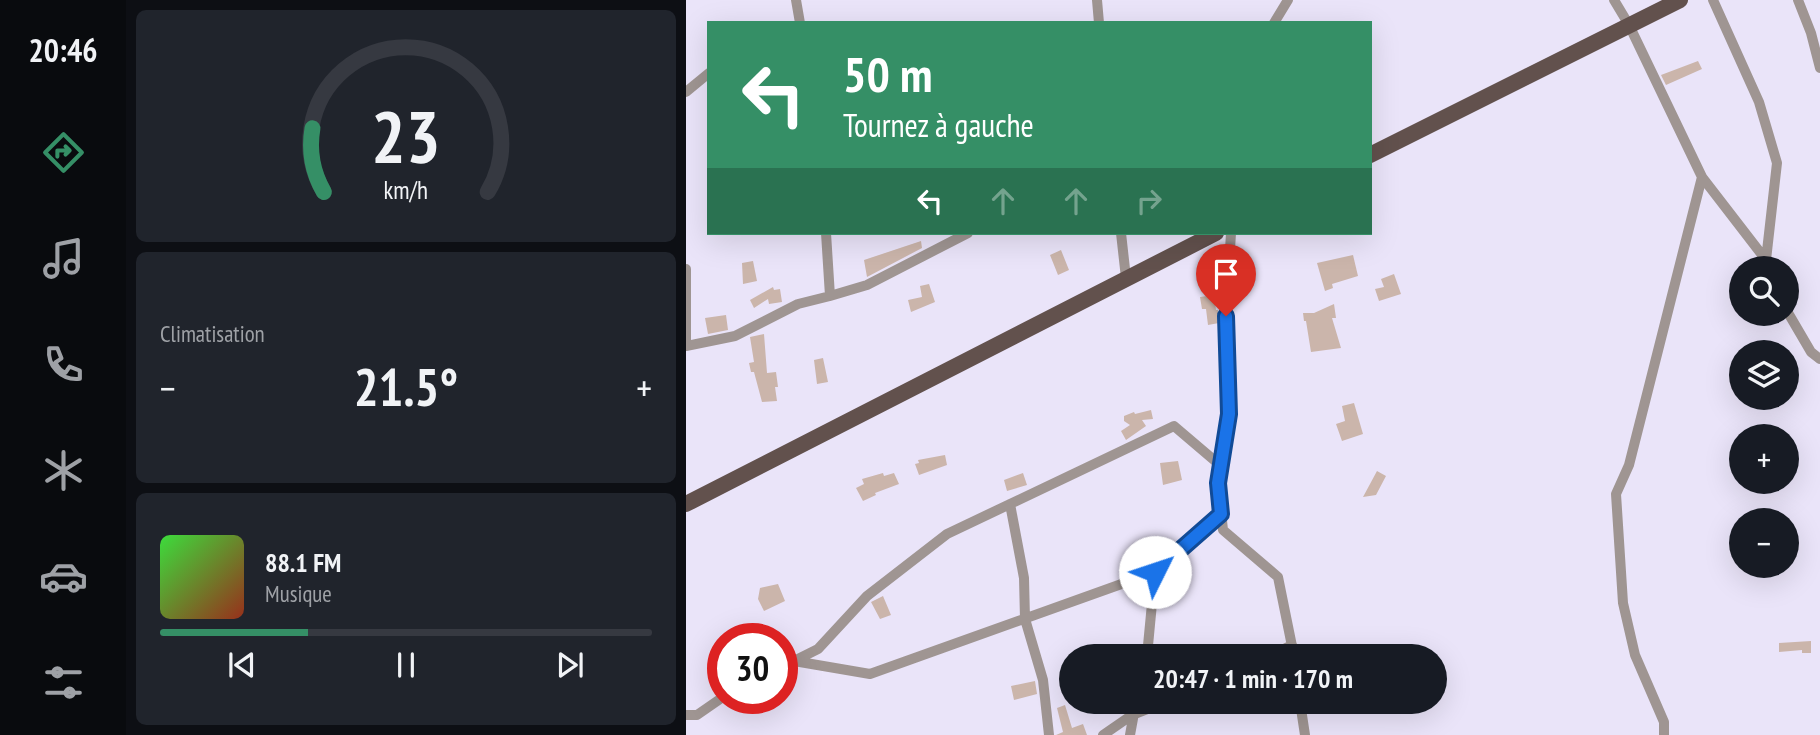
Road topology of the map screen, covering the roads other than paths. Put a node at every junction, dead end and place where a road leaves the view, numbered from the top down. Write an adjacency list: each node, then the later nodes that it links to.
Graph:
1 (796, 0): 8 (street)
2 (1097, 0): 9 (street)
3 (1288, 0): 10 (street)
4 (1614, 0): 11 (street)
5 (1680, 0): 11 (main road)
6 (1713, 0): 23 (street)
7 (1798, 0): 12 (street)
8 (800, 21)
9 (1099, 21)
10 (1274, 21)
11 (1629, 25): 15 (main road); 16 (street)
12 (1820, 68)
13 (707, 75): 14 (street)
14 (686, 92)
15 (1372, 154)
16 (1702, 177): 22 (street); 48 (street)
17 (826, 235): 26 (street)
18 (964, 235): 26 (street)
19 (1121, 235): 25 (street)
20 (1212, 235): 25 (main road)
21 (1231, 235): 30 (street)
22 (1761, 256)
23 (1768, 256)
24 (686, 269): 28 (street)
25 (1126, 278): 31 (main road)
26 (831, 296): 28 (street)
27 (1796, 326): 29 (street)
28 (686, 346)
29 (1820, 359)
30 (1221, 466): 32 (street); 33 (street)
31 (686, 504)
32 (1010, 504): 35 (street); 38 (street)
33 (1221, 514): 34 (street); 37 (street)
34 (1155, 572): 35 (street); 36 (street)
35 (1025, 619): 39 (street); 44 (street)
36 (1148, 644)
37 (1292, 644)
38 (798, 659)
39 (798, 662)
40 (707, 708): 42 (street)
41 (1302, 714): 47 (street)
42 (686, 715)
43 (1132, 715): 45 (street); 46 (street)
44 (1049, 735)
45 (1103, 735)
46 (1130, 735)
47 (1305, 735)
48 (1664, 735)

